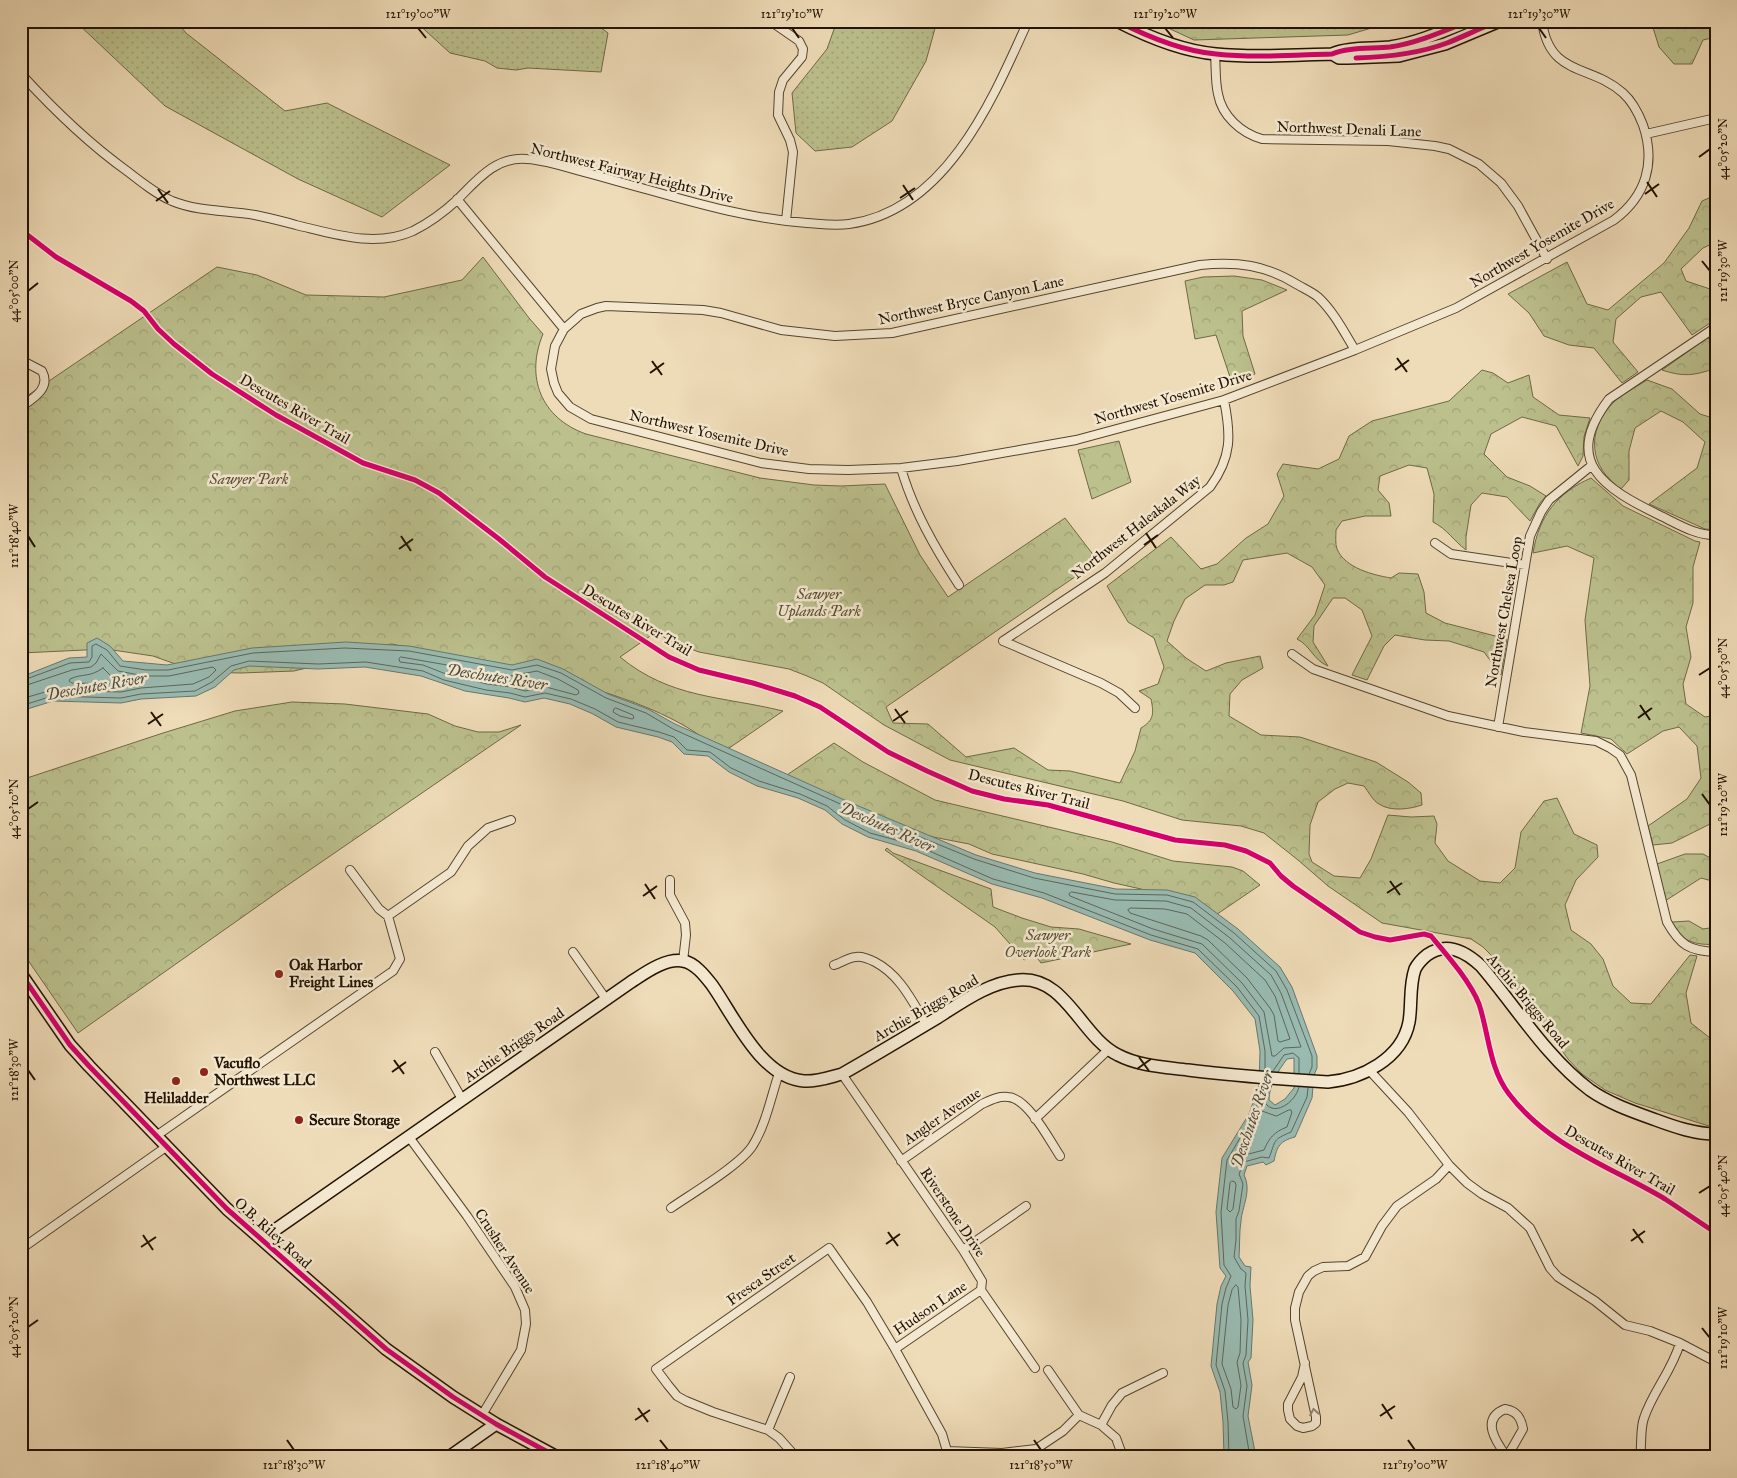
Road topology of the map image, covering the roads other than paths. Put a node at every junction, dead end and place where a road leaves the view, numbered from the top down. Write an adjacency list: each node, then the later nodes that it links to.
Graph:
1 (770, 21): 13 (street)
2 (1028, 21): 13 (street, Northwest Fairway Heights Drive)
3 (1117, 21): 7 (street)
4 (1469, 21): 8 (street)
5 (1500, 21): 8 (street)
6 (1542, 21): 11 (street, Northwest Yosemite Drive)
7 (1215, 54): 8 (street); 14 (street, Northwest Denali Lane)
8 (1332, 54)
9 (21, 74): 12 (street, Northwest Fairway Heights Drive)
10 (1716, 118): 11 (street)
11 (1646, 134): 14 (street, Northwest Yosemite Drive)
12 (457, 200): 13 (street, Northwest Fairway Heights Drive); 16 (street)
13 (786, 221)
14 (1546, 259): 17 (street, Northwest Yosemite Drive)
15 (1716, 327): 21 (street)
16 (564, 329): 17 (street, Northwest Bryce Canyon Lane); 22 (street, Northwest Yosemite Drive)
17 (1355, 350): 19 (street, Northwest Yosemite Drive)
18 (21, 360): 20 (street)
19 (1224, 400): 22 (street, Northwest Yosemite Drive); 28 (street, Northwest Haleakala Way)
20 (21, 407)
21 (1591, 466): 23 (street); 25 (street, Northwest Chelsea Loop)
22 (901, 468): 26 (street)
23 (1716, 535)
24 (1434, 543): 25 (street)
25 (1526, 565): 29 (street, Northwest Chelsea Loop)
26 (959, 585)
27 (1292, 654): 29 (street)
28 (1135, 708)
29 (1498, 727): 35 (street)
30 (511, 820): 33 (street)
31 (350, 870): 33 (street)
32 (670, 880): 36 (street)
33 (388, 916): 49 (street)
34 (573, 952): 39 (street)
35 (1716, 952)
36 (684, 960): 39 (street, Archie Briggs Road); 44 (street, Archie Briggs Road)
37 (834, 965): 40 (street)
38 (21, 974): 49 (street, O.B. Riley Road)
39 (606, 999): 46 (street, Archie Briggs Road)
40 (926, 1024): 41 (street, Archie Briggs Road); 45 (street, Archie Briggs Road)
41 (1108, 1050): 43 (street, Archie Briggs Road); 47 (street)
42 (435, 1052): 46 (street)
43 (1370, 1071): 48 (street, Archie Briggs Road); 54 (street)
44 (779, 1073): 45 (street, Archie Briggs Road); 56 (street)
45 (842, 1074): 53 (street, Riverstone Drive)
46 (462, 1099): 50 (street, Archie Briggs Road)
47 (1035, 1119): 52 (street, Angler Avenue); 53 (street, Angler Avenue)
48 (1716, 1134)
49 (156, 1136): 51 (street, O.B. Riley Road)
50 (409, 1136): 57 (street, Archie Briggs Road); 70 (street, Crusher Avenue)
51 (166, 1147): 57 (street, O.B. Riley Road); 58 (street)
52 (1060, 1156)
53 (901, 1161): 59 (street, Riverstone Drive)
54 (1449, 1165): 61 (street); 64 (street)
55 (1026, 1206): 59 (street)
56 (671, 1208)
57 (262, 1239): 70 (street, O.B. Riley Road)
58 (21, 1249)
59 (963, 1250): 60 (street, Riverstone Drive)
60 (981, 1290): 62 (street, Hudson Lane); 65 (street, Riverstone Drive)
61 (1680, 1343): 63 (street); 80 (street)
62 (895, 1349): 73 (street, Fresca Street); 74 (street, Fresca Street)
63 (1716, 1362)
64 (1305, 1363): 64 (street, one-way to 64)
65 (1035, 1368)
66 (1048, 1370): 69 (street)
67 (1163, 1373): 72 (street)
68 (790, 1377): 73 (street)
69 (1079, 1415): 72 (street); 74 (street)
70 (482, 1416): 71 (street, O.B. Riley Road)
71 (496, 1424): 75 (street); 76 (street, O.B. Riley Road)
72 (1101, 1425): 78 (street)
73 (768, 1430): 77 (street, Fresca Street)
74 (946, 1454)
75 (449, 1457)
76 (557, 1457)
77 (796, 1457)
78 (1122, 1457)
79 (1507, 1457): 79 (street)
80 (1640, 1457)

